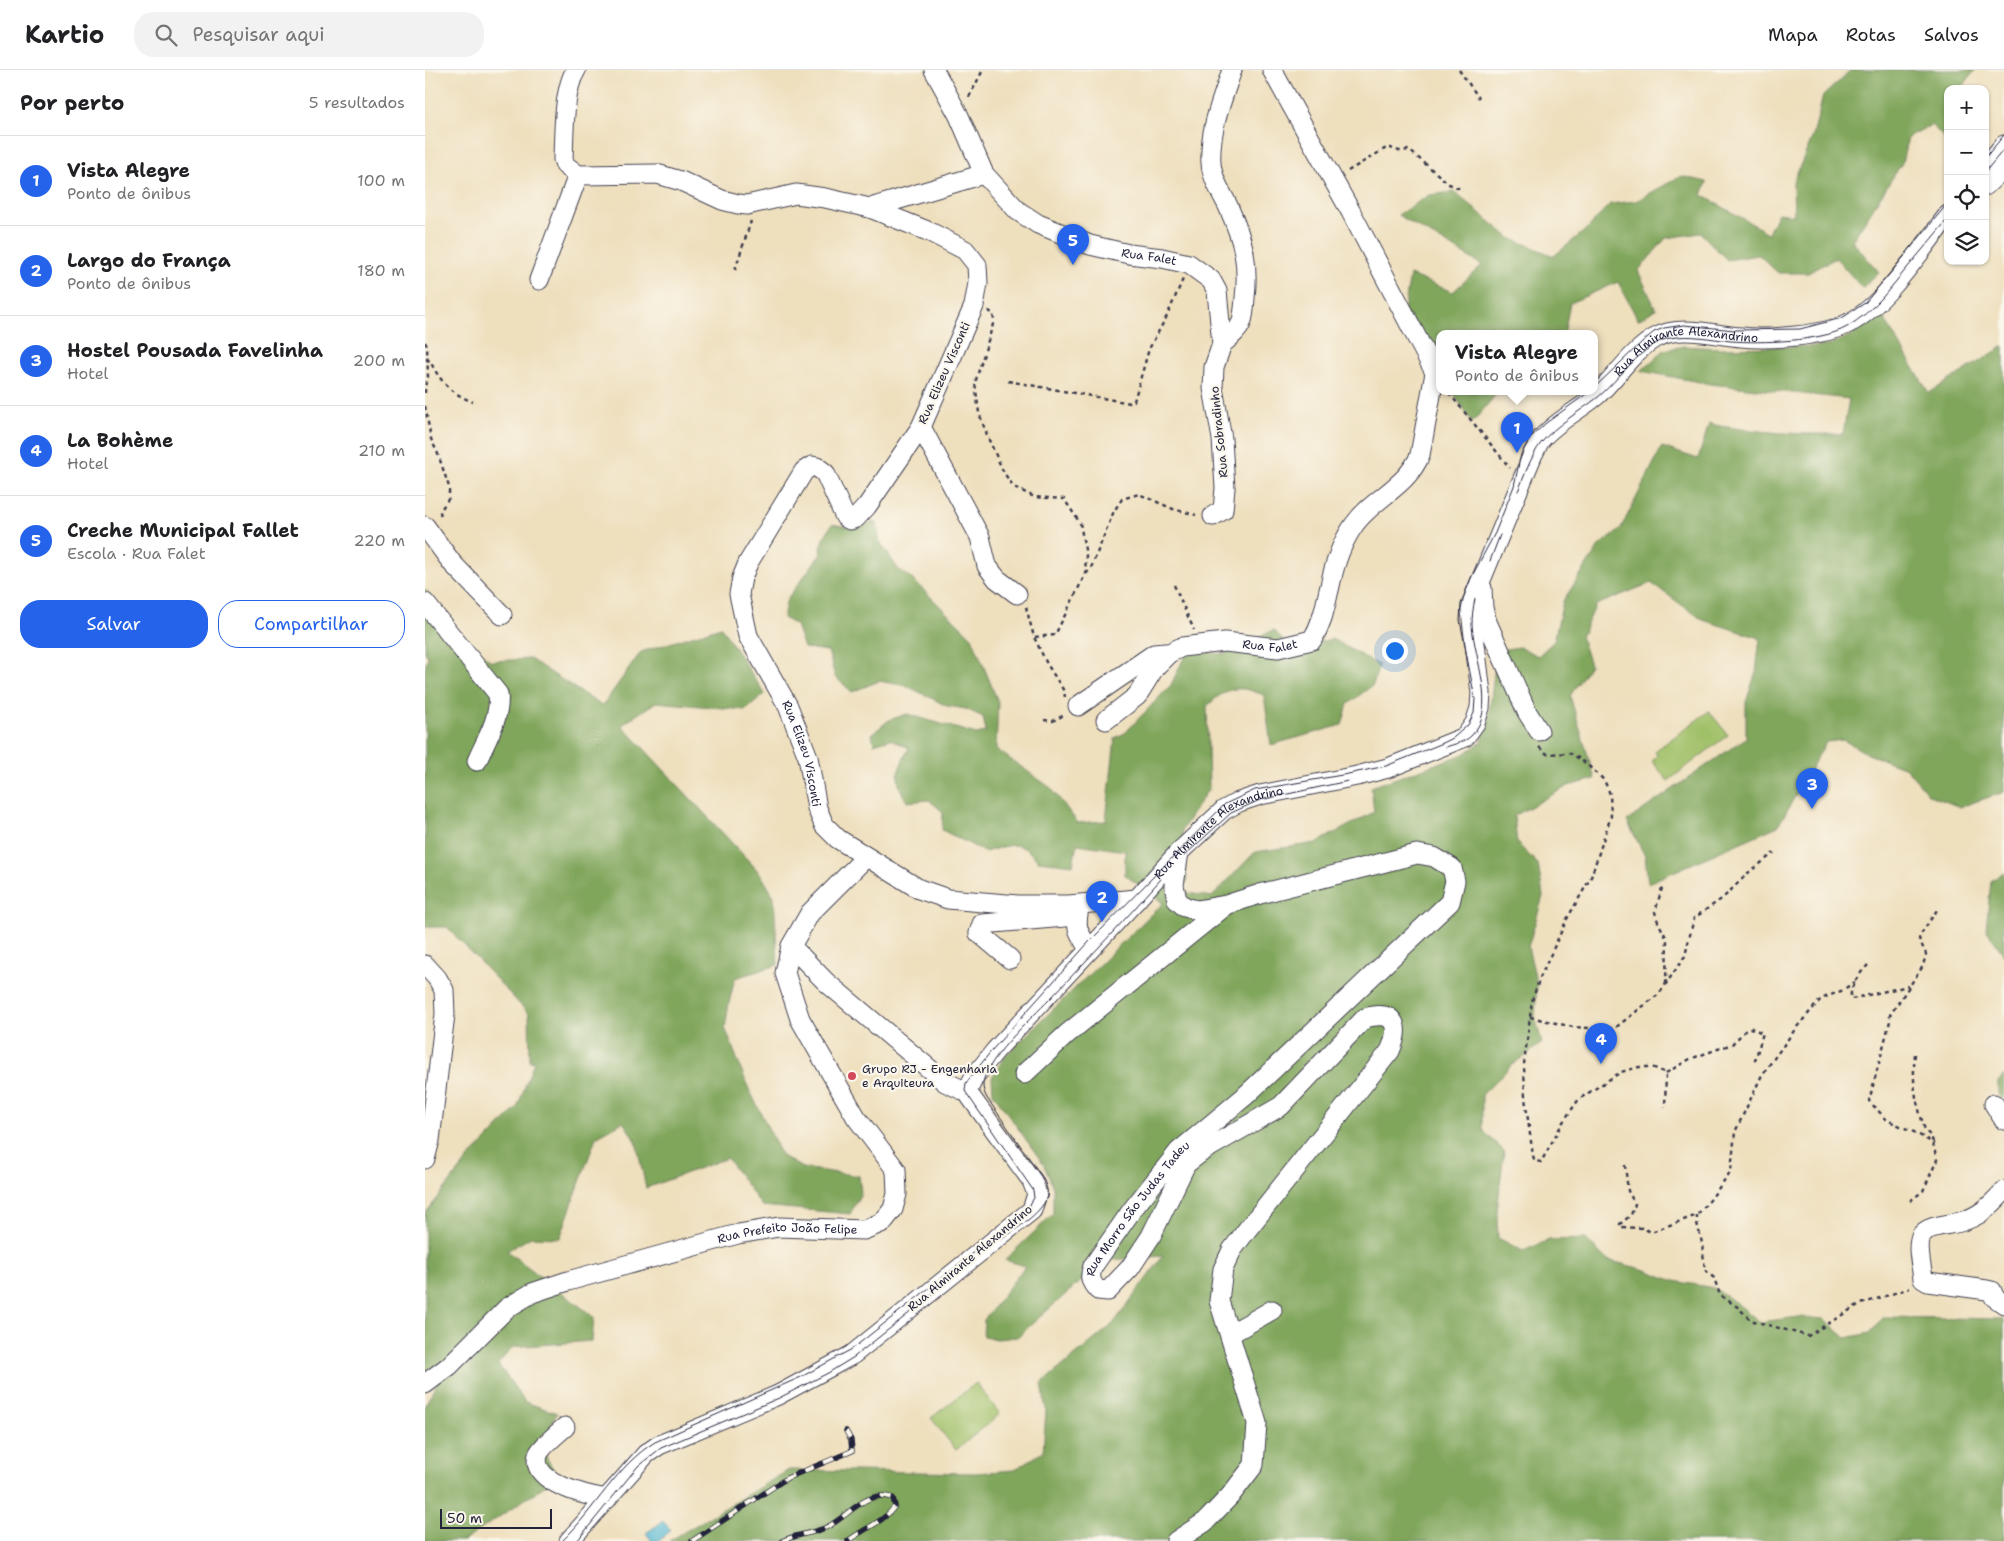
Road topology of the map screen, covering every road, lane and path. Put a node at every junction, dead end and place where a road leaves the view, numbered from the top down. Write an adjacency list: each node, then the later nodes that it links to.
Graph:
1 (576, 70): 13 (street)
2 (935, 70): 8 (street, Rua Falet)
3 (983, 70): 8 (path)
4 (1232, 70): 25 (street)
5 (1272, 70): 14 (street, Rua Falet)
6 (1459, 70): 7 (path)
7 (1479, 98)
8 (959, 116): 12 (street, Rua Falet)
9 (2004, 145): 10 (street)
10 (1989, 163)
11 (2004, 168): 15 (street)
12 (984, 174): 18 (street); 20 (street, Rua Falet)
13 (578, 175): 17 (street, Rua Elizeu Visconti); 22 (street)
14 (1334, 180): 16 (path); 27 (street, Rua Falet)
15 (1989, 182)
16 (1463, 190)
17 (757, 203): 18 (street, Rua Elizeu Visconti); 21 (path)
18 (870, 208): 23 (street, Rua Elizeu Visconti)
19 (1944, 220): 32 (street, Rua Almirante Alexandrino)
20 (1189, 264): 25 (street, Rua Falet); 28 (path)
21 (735, 270)
22 (539, 280)
23 (974, 306): 37 (street, Rua Elizeu Visconti); 42 (path)
24 (425, 342): 26 (path)
25 (1222, 344): 39 (street, Rua Sobradinho)
26 (426, 359): 30 (path); 35 (path)
27 (1436, 374)
28 (1008, 381)
29 (1436, 381): 49 (street, Rua Falet)
30 (425, 388): 31 (path)
31 (425, 394)
32 (1598, 394)
33 (1451, 395): 38 (path)
34 (1597, 395): 38 (street, Rua Almirante Alexandrino)
35 (473, 402)
36 (425, 406): 41 (path)
37 (921, 427): 45 (street); 58 (street, Rua Elizeu Visconti)
38 (1522, 482): 43 (street, Rua Almirante Alexandrino)
39 (1213, 516): 42 (path)
40 (425, 526): 41 (street)
41 (441, 548): 47 (street)
42 (1085, 575): 48 (path)
43 (1481, 577): 54 (street); 56 (street, Rua Almirante Alexandrino)
44 (1174, 585): 49 (path)
45 (1017, 594): 48 (path)
46 (425, 603): 55 (street)
47 (502, 615)
48 (1034, 637): 51 (path)
49 (1201, 645): 50 (street, Rua Falet)
50 (1169, 653): 51 (street, Rua Falet); 53 (street)
51 (1071, 707): 52 (path)
52 (1044, 720)
53 (1105, 720)
54 (1536, 736): 72 (path)
55 (477, 761)
56 (1179, 852): 60 (street, Rua Almirante Alexandrino); 61 (street, Rua Morro São Judas Tadeu)
57 (1774, 853): 70 (path)
58 (865, 857): 62 (street, Rua Elizeu Visconti); 64 (street, Rua Prefeito João Felipe)
59 (1662, 888): 70 (path)
60 (1137, 899): 62 (street); 65 (street, Rua Almirante Alexandrino)
61 (1226, 905): 76 (street); 91 (street, Rua Morro São Judas Tadeu)
62 (1079, 910): 65 (street); 66 (street)
63 (1937, 910): 71 (path)
64 (791, 946): 77 (street); 92 (street, Rua Prefeito João Felipe)
65 (1089, 949): 77 (street, Rua Almirante Alexandrino)
66 (1010, 959)
67 (425, 965): 81 (street)
68 (1868, 965): 69 (path)
69 (1855, 982): 71 (path); 87 (path)
70 (1665, 985): 72 (path)
71 (1909, 986): 82 (path)
72 (1530, 1017): 75 (path)
73 (1915, 1054): 82 (path)
74 (1754, 1064): 75 (path)
75 (1666, 1073): 79 (path)
76 (1024, 1074)
77 (967, 1092): 94 (street, Rua Almirante Alexandrino)
78 (1994, 1104): 80 (street)
79 (1665, 1107)
80 (2004, 1120)
81 (428, 1139): 83 (street)
82 (1933, 1143): 86 (path)
83 (425, 1159)
84 (1625, 1165): 87 (path)
85 (2004, 1191): 88 (street)
86 (1910, 1201)
87 (1697, 1215): 88 (path)
88 (1928, 1282): 89 (street)
89 (2004, 1304)
90 (1272, 1310): 91 (street)
91 (1230, 1334): 96 (street, Rua Morro São Judas Tadeu)
92 (425, 1384)
93 (565, 1427): 94 (street)
94 (607, 1499): 95 (street, Rua Almirante Alexandrino)
95 (569, 1541)
96 (1175, 1541)

